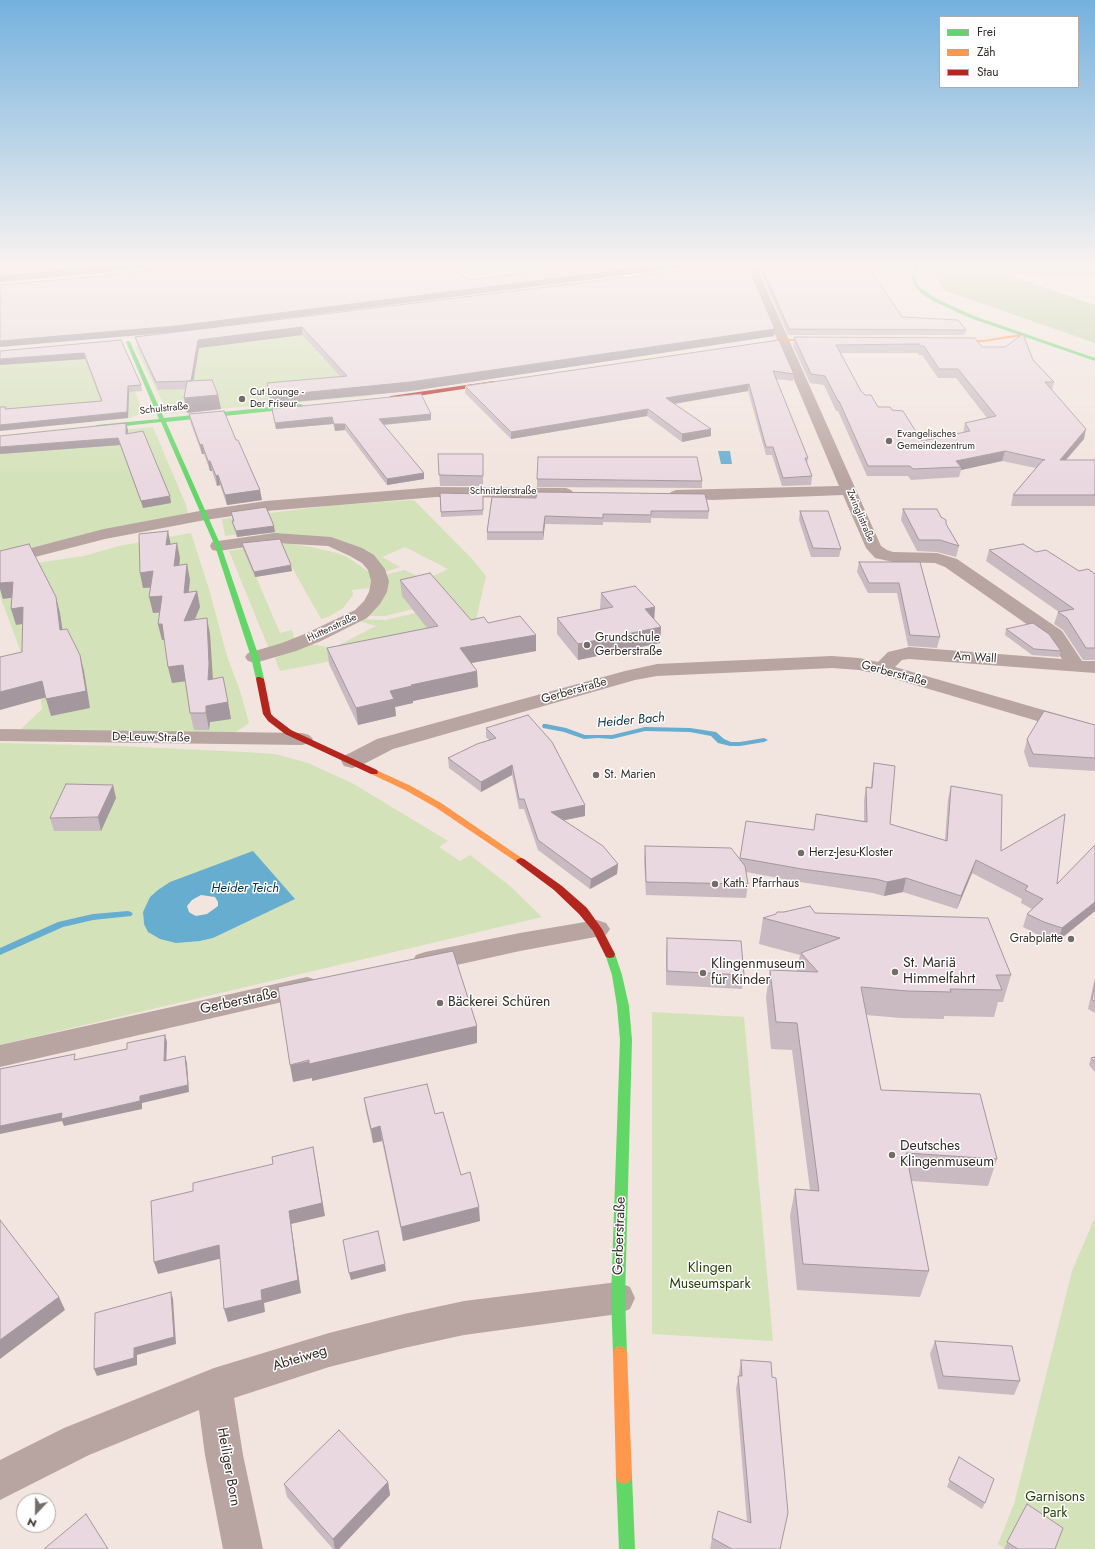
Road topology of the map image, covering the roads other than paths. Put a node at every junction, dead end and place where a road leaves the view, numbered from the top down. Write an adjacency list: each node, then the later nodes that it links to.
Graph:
1 (1000, 338): 6 (street)
2 (1031, 338): 10 (street)
3 (142, 340): 7 (street)
4 (784, 340): 5 (street); 9 (street); 16 (street, Zwinglistraße)
5 (836, 340)
6 (937, 341)
7 (128, 342): 8 (street); 14 (street)
8 (113, 343)
9 (739, 347)
10 (1095, 360)
11 (505, 382): 12 (street)
12 (382, 399)
13 (308, 406): 14 (street, Schulstraße)
14 (161, 420): 15 (street, Schulstraße); 19 (street)
15 (86, 428)
16 (849, 490): 18 (street); 23 (street, Zwinglistraße)
17 (579, 493): 19 (street, Schnitzlerstraße)
18 (658, 494)
19 (205, 515): 20 (street); 21 (street, Schnitzlerstraße)
20 (218, 546): 22 (street); 22 (street, Huttenstraße)
21 (0, 561)
22 (255, 657): 28 (street)
23 (1073, 663): 24 (street, Am Wall); 25 (street, Am Wall)
24 (1095, 667)
25 (882, 669): 26 (street, Gerberstraße); 29 (street, Gerberstraße)
26 (1095, 732)
27 (0, 735): 28 (street, De-Leuw-Straße)
28 (302, 739): 29 (street)
29 (352, 761): 30 (street, Gerberstraße)
30 (597, 929): 31 (street); 34 (street, Gerberstraße)
31 (400, 967)
32 (331, 982): 33 (street, Gerberstraße)
33 (0, 1056)
34 (618, 1298): 35 (street, Abteiweg); 38 (street, Gerberstraße)
35 (214, 1386): 36 (street, Abteiweg); 37 (street, Heiliger Born)
36 (0, 1480)
37 (243, 1549)
38 (627, 1549)

